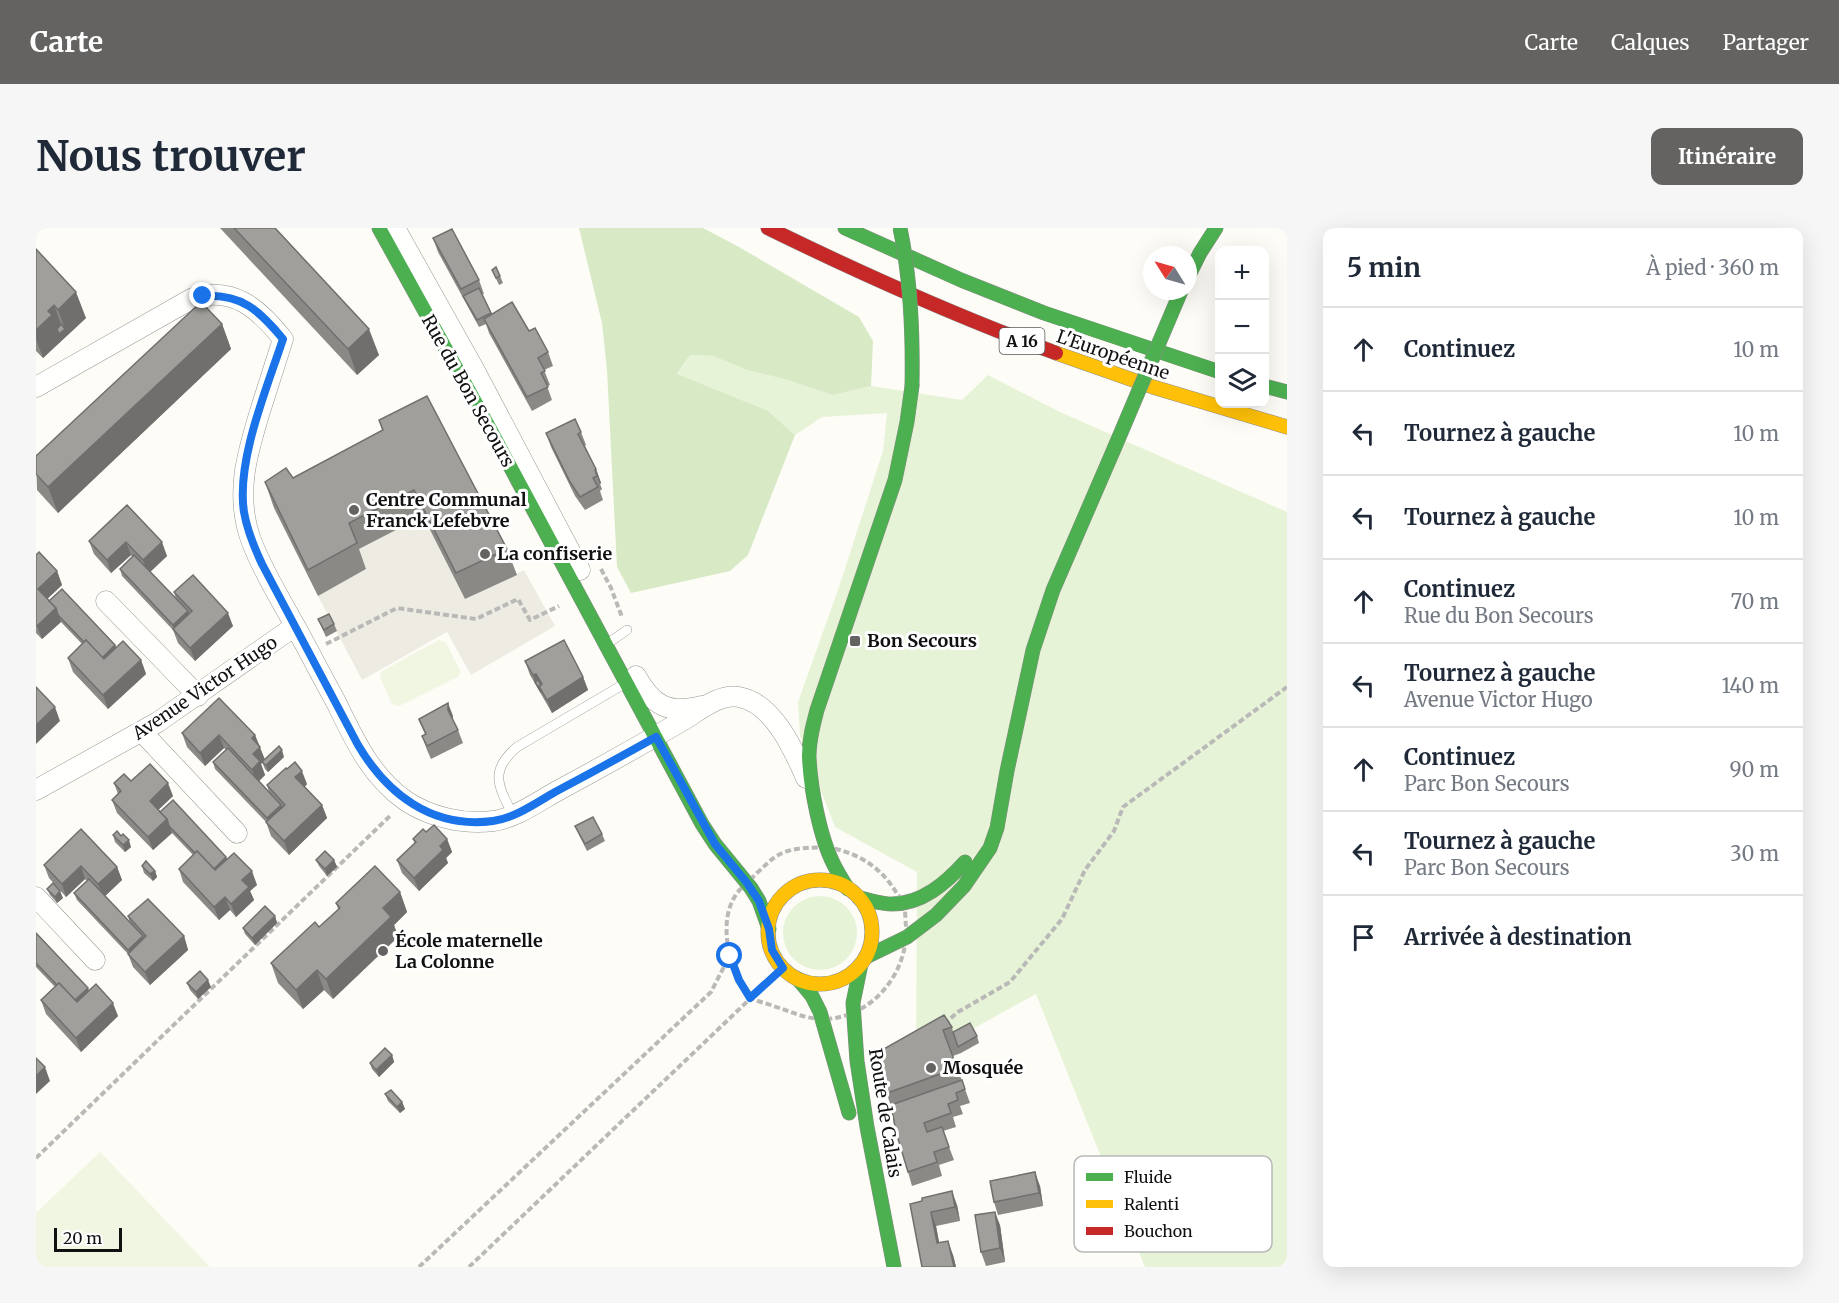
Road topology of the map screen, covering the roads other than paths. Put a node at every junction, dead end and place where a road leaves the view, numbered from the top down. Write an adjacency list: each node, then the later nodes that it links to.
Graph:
1 (379, 228): 16 (main road, Rue du Bon Secours)
2 (395, 228): 16 (street, Rue du Bon Secours)
3 (768, 228): 13 (main road, L'Européenne / A 16)
4 (845, 228): 9 (main road, L'Européenne / A 16)
5 (900, 228): 24 (main road, bridge)
6 (1216, 228): 7 (main road)
7 (1197, 259)
8 (1177, 300): 22 (main road, bridge)
9 (1215, 370)
10 (36, 387): 15 (street)
11 (1269, 387): 12 (main road)
12 (1287, 392)
13 (1287, 427)
14 (106, 601): 18 (street)
15 (295, 626): 18 (street, Avenue Victor Hugo); 25 (street, Avenue Victor Hugo)
16 (616, 638): 17 (street, Rue du Bon Secours)
17 (631, 680): 19 (street, Rue du Bon Secours); 21 (main road, Rue du Bon Secours); 25 (lane)
18 (198, 696): 20 (street, Avenue Victor Hugo)
19 (710, 704): 21 (street, Avenue Victor Hugo); 24 (street)
20 (142, 732): 23 (street, Avenue Victor Hugo); 26 (street)
21 (656, 737): 25 (street, Avenue Victor Hugo); 29 (main road, Rue du Bon Secours)
22 (1007, 771): 27 (main road); 31 (main road)
23 (36, 790)
24 (814, 797): 27 (main road)
25 (513, 814)
26 (237, 832)
27 (853, 893): 29 (main road); 31 (main road)
28 (36, 897): 30 (street)
29 (769, 929): 32 (main road)
30 (95, 960)
31 (863, 961): 32 (main road); 36 (main road, Route de Calais)
32 (798, 979): 33 (main road, Route de Calais)
33 (851, 1122)
34 (856, 1143): 35 (main road, Route de Calais)
35 (881, 1267)
36 (894, 1267)

